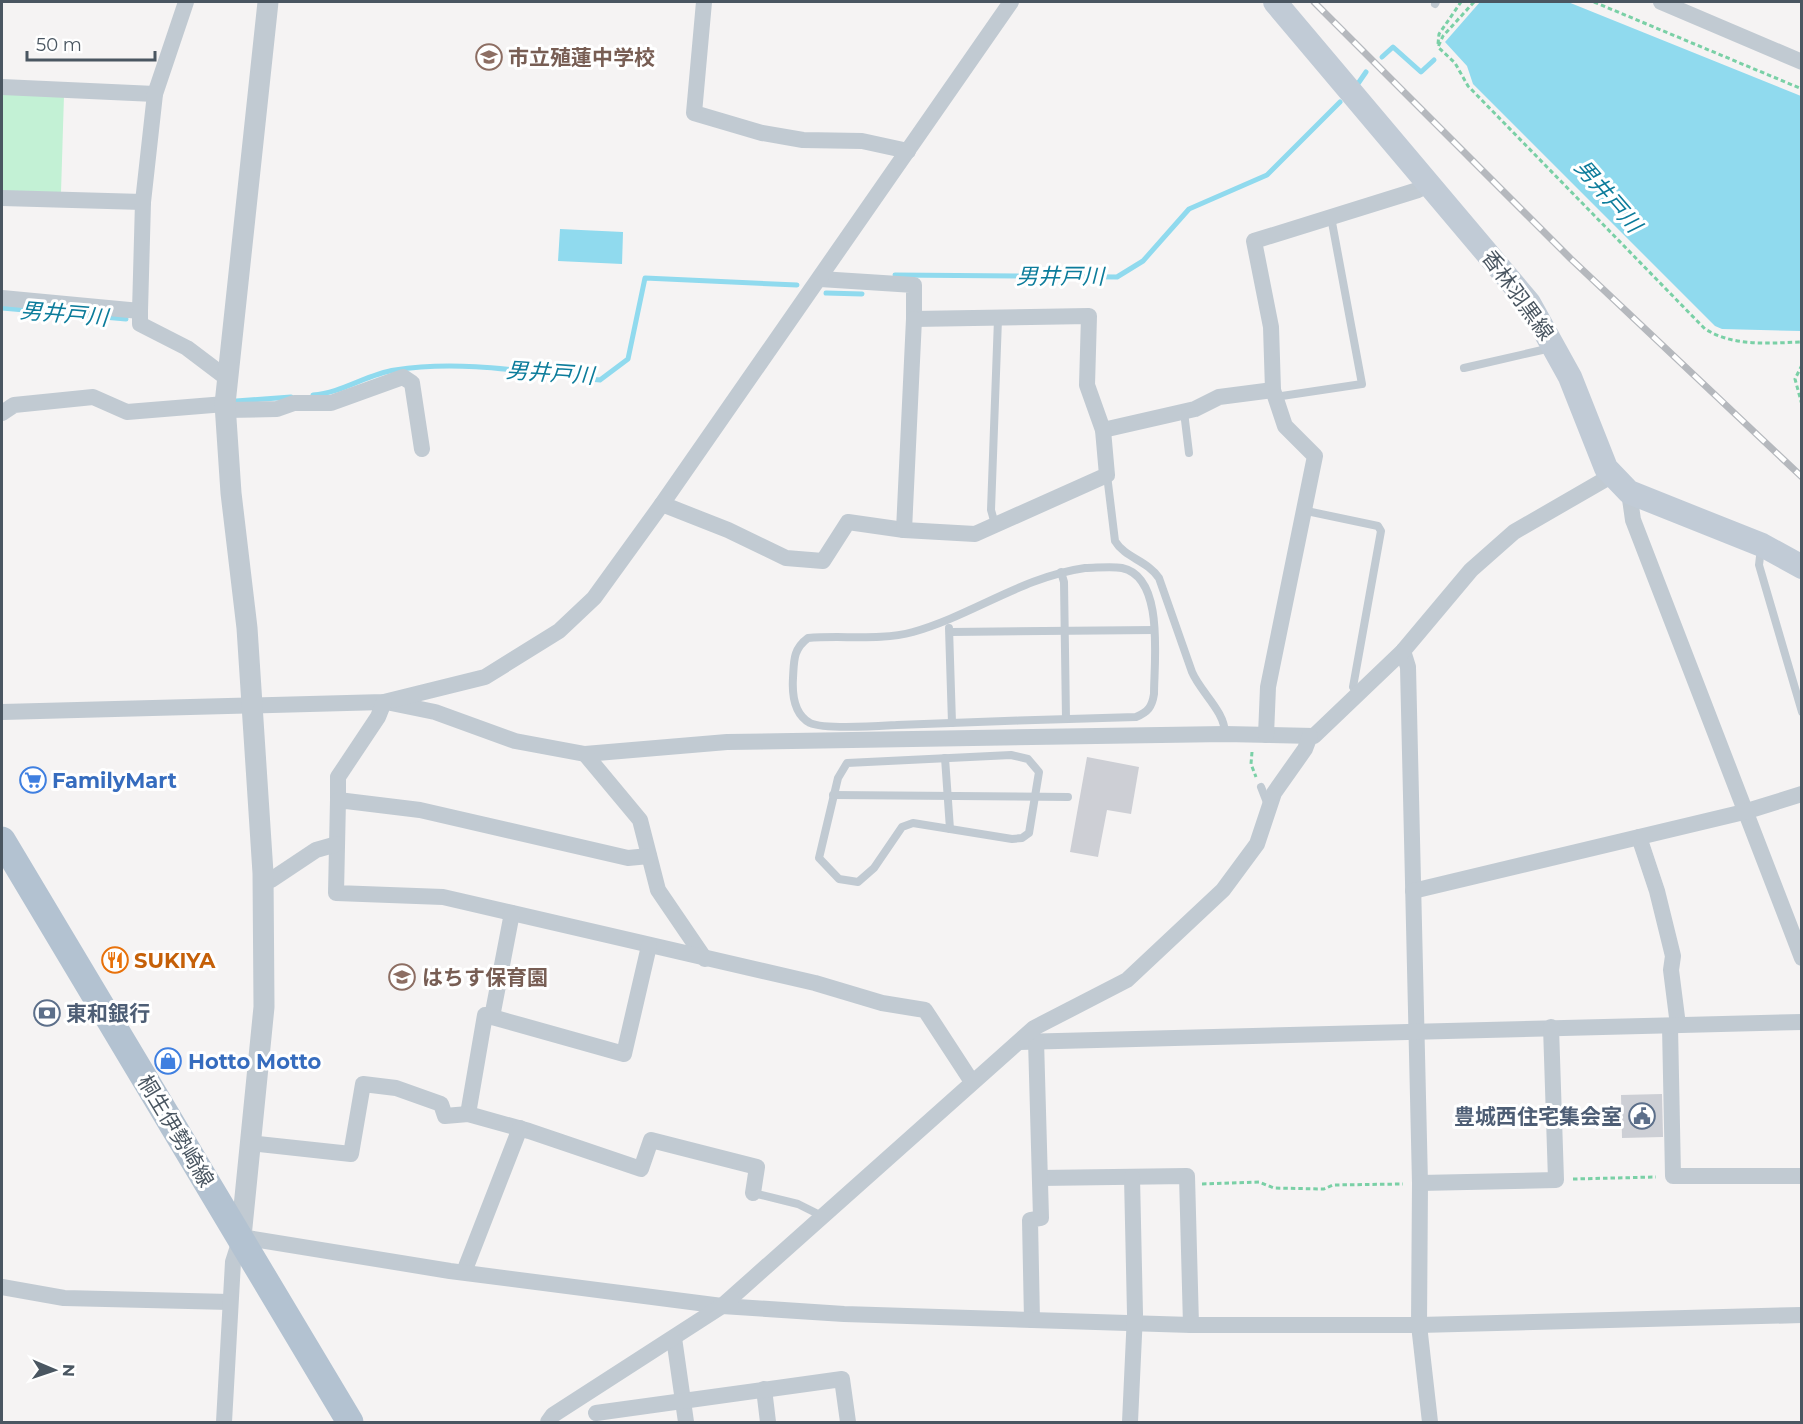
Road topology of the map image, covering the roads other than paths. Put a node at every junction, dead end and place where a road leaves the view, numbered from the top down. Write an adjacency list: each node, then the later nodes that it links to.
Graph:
1 (186, 2): 9 (street)
2 (268, 2): 22 (street)
3 (704, 2): 10 (street)
4 (1011, 2): 10 (street)
5 (1275, 2): 11 (main road, 香林羽黒線)
6 (1665, 2): 7 (street)
7 (1802, 62)
8 (2, 87): 9 (street)
9 (156, 94): 13 (street)
10 (909, 151): 15 (street)
11 (1429, 184): 14 (street); 20 (main road, 香林羽黒線)
12 (2, 198): 13 (street)
13 (144, 202): 17 (street)
14 (1331, 217): 23 (street); 23 (lane)
15 (820, 279): 18 (street); 32 (street)
16 (2, 298): 17 (street)
17 (140, 311): 22 (street)
18 (914, 319): 19 (street); 35 (street)
19 (998, 319): 27 (street); 34 (lane)
20 (1555, 346): 21 (lane); 31 (main road, 香林羽黒線)
21 (1464, 368)
22 (228, 379): 24 (street)
23 (1274, 394): 26 (street); 33 (street)
24 (225, 407): 25 (street); 28 (street); 46 (street)
25 (2, 412)
26 (1184, 412): 27 (street); 29 (lane)
27 (1103, 430): 30 (street)
28 (422, 449)
29 (1189, 453)
30 (1107, 475): 34 (street); 51 (lane)
31 (1620, 484): 36 (main road); 43 (street); 64 (street)
32 (662, 504): 35 (street); 45 (street)
33 (1302, 510): 44 (lane); 52 (street)
34 (995, 524): 35 (street)
35 (904, 530)
36 (1762, 545): 37 (main road); 48 (lane)
37 (1802, 567)
38 (1061, 572): 39 (lane); 40 (lane); 41 (lane)
39 (945, 620): 42 (lane); 50 (lane)
40 (1064, 630): 41 (lane); 42 (lane); 49 (lane)
41 (1154, 630): 49 (lane)
42 (951, 632): 50 (lane)
43 (1403, 651): 44 (street); 71 (street)
44 (1359, 694): 53 (street)
45 (384, 702): 46 (street); 54 (street); 62 (street)
46 (252, 706): 47 (street); 70 (street)
47 (2, 712)
48 (1802, 712)
49 (1066, 719): 50 (lane)
50 (952, 723)
51 (1225, 734): 52 (street); 54 (street)
52 (1266, 735): 53 (street)
53 (1310, 736): 63 (street)
54 (585, 754): 69 (street)
55 (945, 758): 58 (lane); 59 (lane); 60 (lane)
56 (1261, 787): 63 (lane)
57 (1802, 794): 64 (street)
58 (833, 795): 60 (lane); 65 (lane)
59 (1036, 795): 60 (lane); 61 (lane); 65 (lane)
60 (948, 796): 65 (lane)
61 (1068, 797)
62 (338, 800): 68 (street); 69 (street)
63 (1269, 805): 82 (street)
64 (1744, 812): 66 (street); 74 (street)
65 (950, 829)
66 (1639, 837): 71 (street); 78 (street)
67 (2, 840): 93 (main road, 桐生伊勢崎線)
68 (337, 844): 70 (street); 72 (street)
69 (649, 856): 75 (street)
70 (263, 881): 86 (street)
71 (1413, 891): 80 (street)
72 (512, 913): 73 (street); 76 (street)
73 (649, 946): 75 (street); 76 (street)
74 (1802, 958)
75 (705, 959): 83 (street)
76 (492, 1017): 84 (street)
77 (1802, 1022): 78 (street)
78 (1674, 1025): 79 (street); 87 (street)
79 (1551, 1027): 80 (street); 90 (street)
80 (1415, 1032): 81 (street); 90 (street)
81 (1036, 1041): 82 (street); 89 (street)
82 (1019, 1042): 83 (street)
83 (972, 1082): 92 (street)
84 (468, 1114): 85 (street); 86 (street)
85 (520, 1128): 91 (street); 94 (street)
86 (249, 1143): 93 (street)
87 (1802, 1176)
88 (1132, 1177): 89 (street); 100 (street); 101 (street)
89 (1040, 1178): 99 (street)
90 (1420, 1184): 102 (street)
91 (753, 1193): 92 (lane)
92 (822, 1216): 97 (street)
93 (241, 1237): 94 (street); 96 (street); 109 (main road, 桐生伊勢崎線)
94 (464, 1272): 97 (street)
95 (2, 1287): 96 (street)
96 (230, 1302): 108 (street)
97 (722, 1306): 99 (street); 103 (street)
98 (1802, 1315): 102 (street)
99 (1032, 1320): 100 (street)
100 (1133, 1324): 101 (street); 114 (street)
101 (1191, 1324): 102 (street)
102 (1419, 1324): 115 (street)
103 (674, 1338): 104 (street); 106 (street)
104 (593, 1389): 107 (street); 110 (street)
105 (764, 1389): 106 (street); 112 (street); 113 (street)
106 (683, 1399): 107 (street); 111 (street)
107 (597, 1418)
108 (224, 1422)
109 (350, 1422)
110 (548, 1422)
111 (686, 1422)
112 (768, 1422)
113 (848, 1422)
114 (1130, 1422)
115 (1430, 1422)

